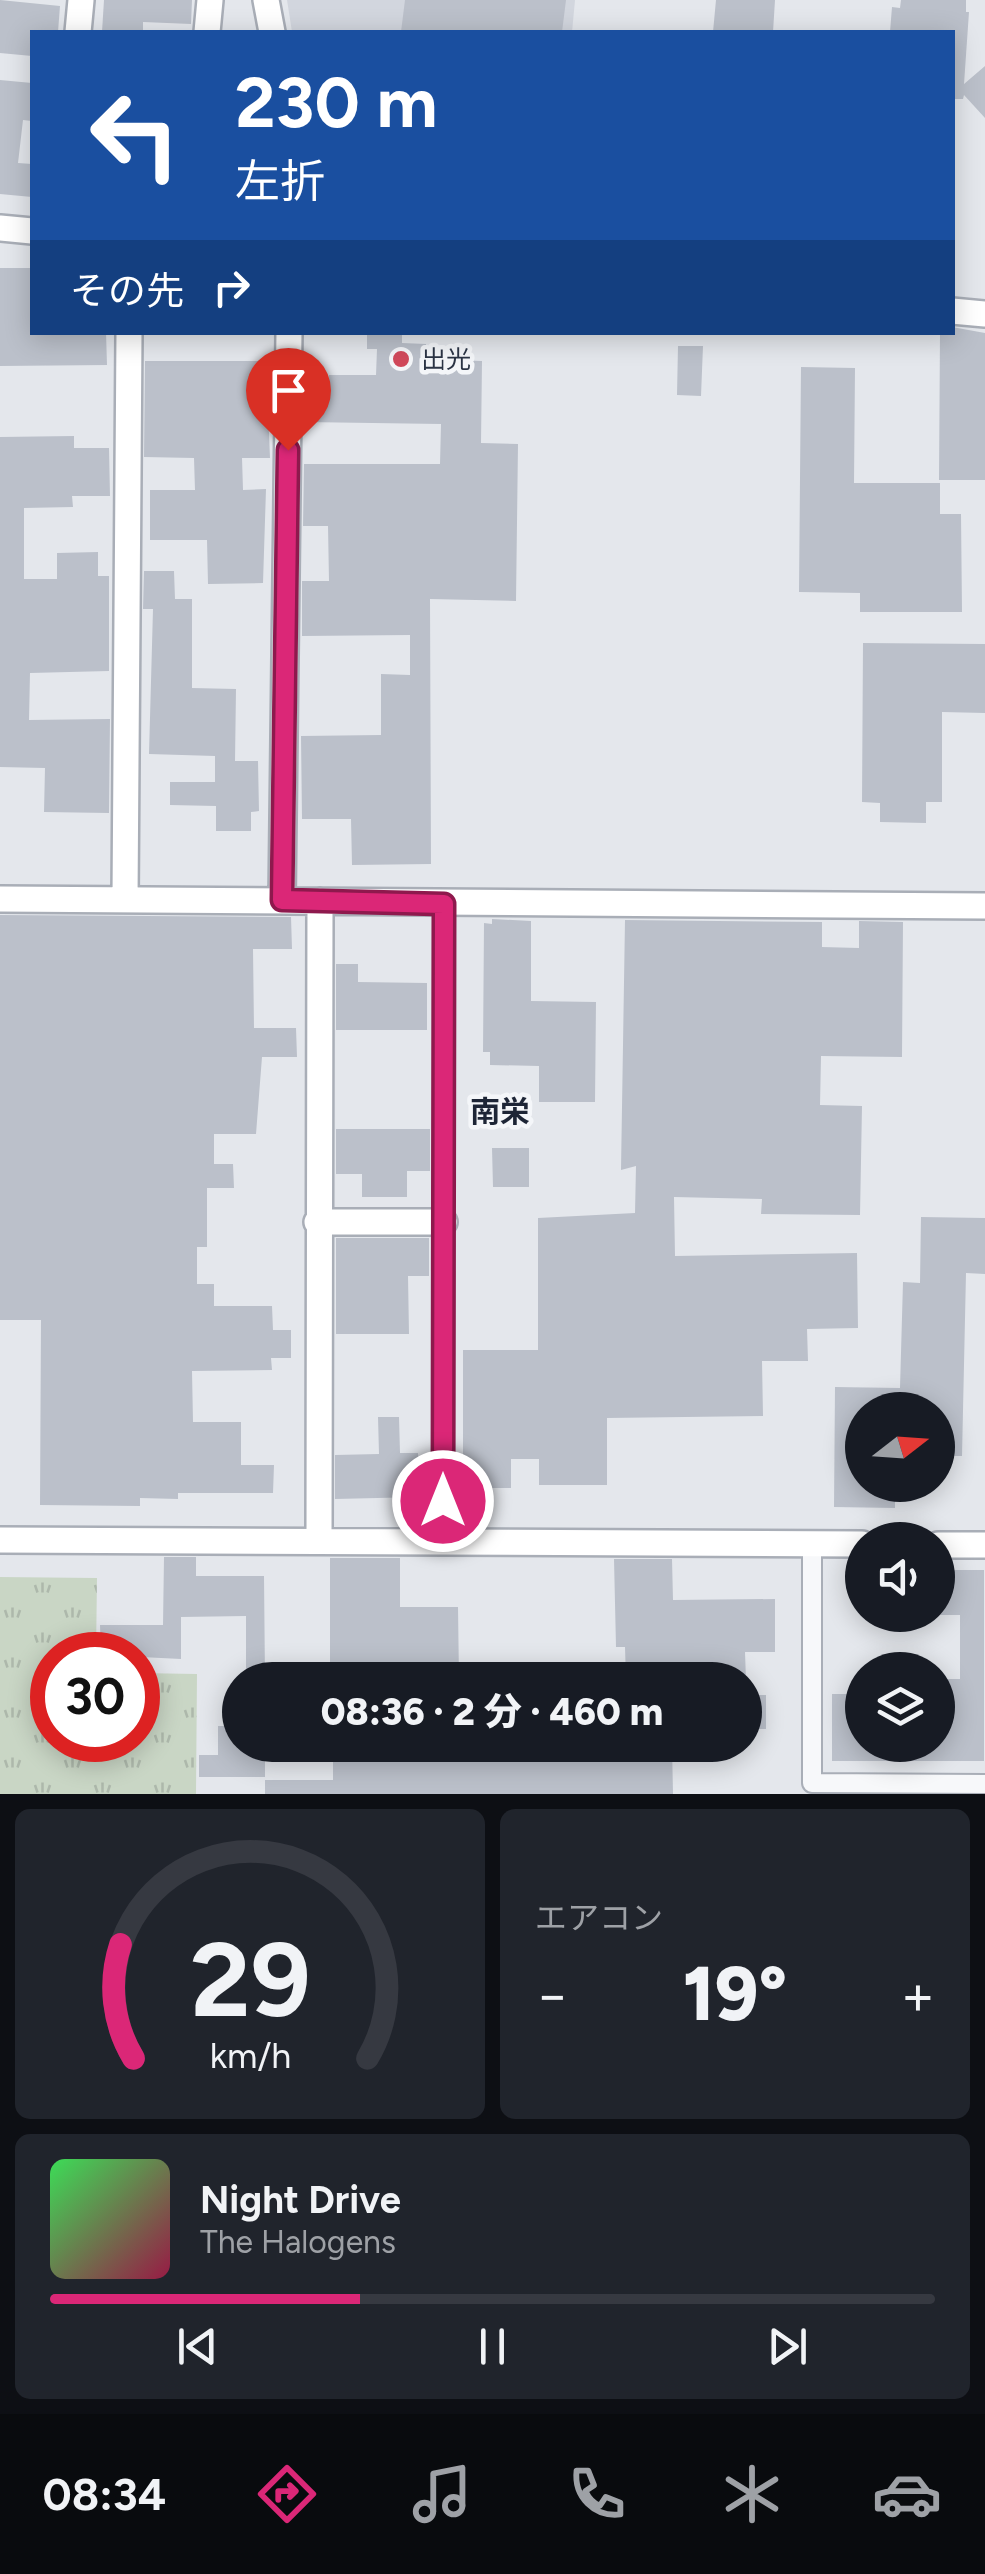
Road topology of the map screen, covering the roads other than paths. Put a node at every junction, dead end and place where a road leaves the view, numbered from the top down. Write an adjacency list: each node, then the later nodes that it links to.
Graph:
1 (81, 0): 4 (street)
2 (210, 0): 5 (street)
3 (266, 0): 6 (street)
4 (78, 30)
5 (207, 30)
6 (272, 30)
7 (0, 228): 8 (street)
8 (30, 231)
9 (955, 311): 10 (street)
10 (985, 314)
11 (129, 335): 14 (street)
12 (289, 335): 15 (street)
13 (0, 899): 14 (street)
14 (125, 899): 15 (street)
15 (282, 900): 16 (street)
16 (320, 901): 17 (street); 19 (street)
17 (444, 904): 18 (street); 20 (street)
18 (985, 906)
19 (317, 1222): 20 (street); 22 (street)
20 (444, 1222): 23 (street)
21 (0, 1540): 22 (street)
22 (319, 1540): 23 (street)
23 (443, 1541): 24 (street)
24 (812, 1543): 25 (street); 28 (street)
25 (845, 1544)
26 (955, 1544): 27 (street)
27 (985, 1545)
28 (985, 1784)

